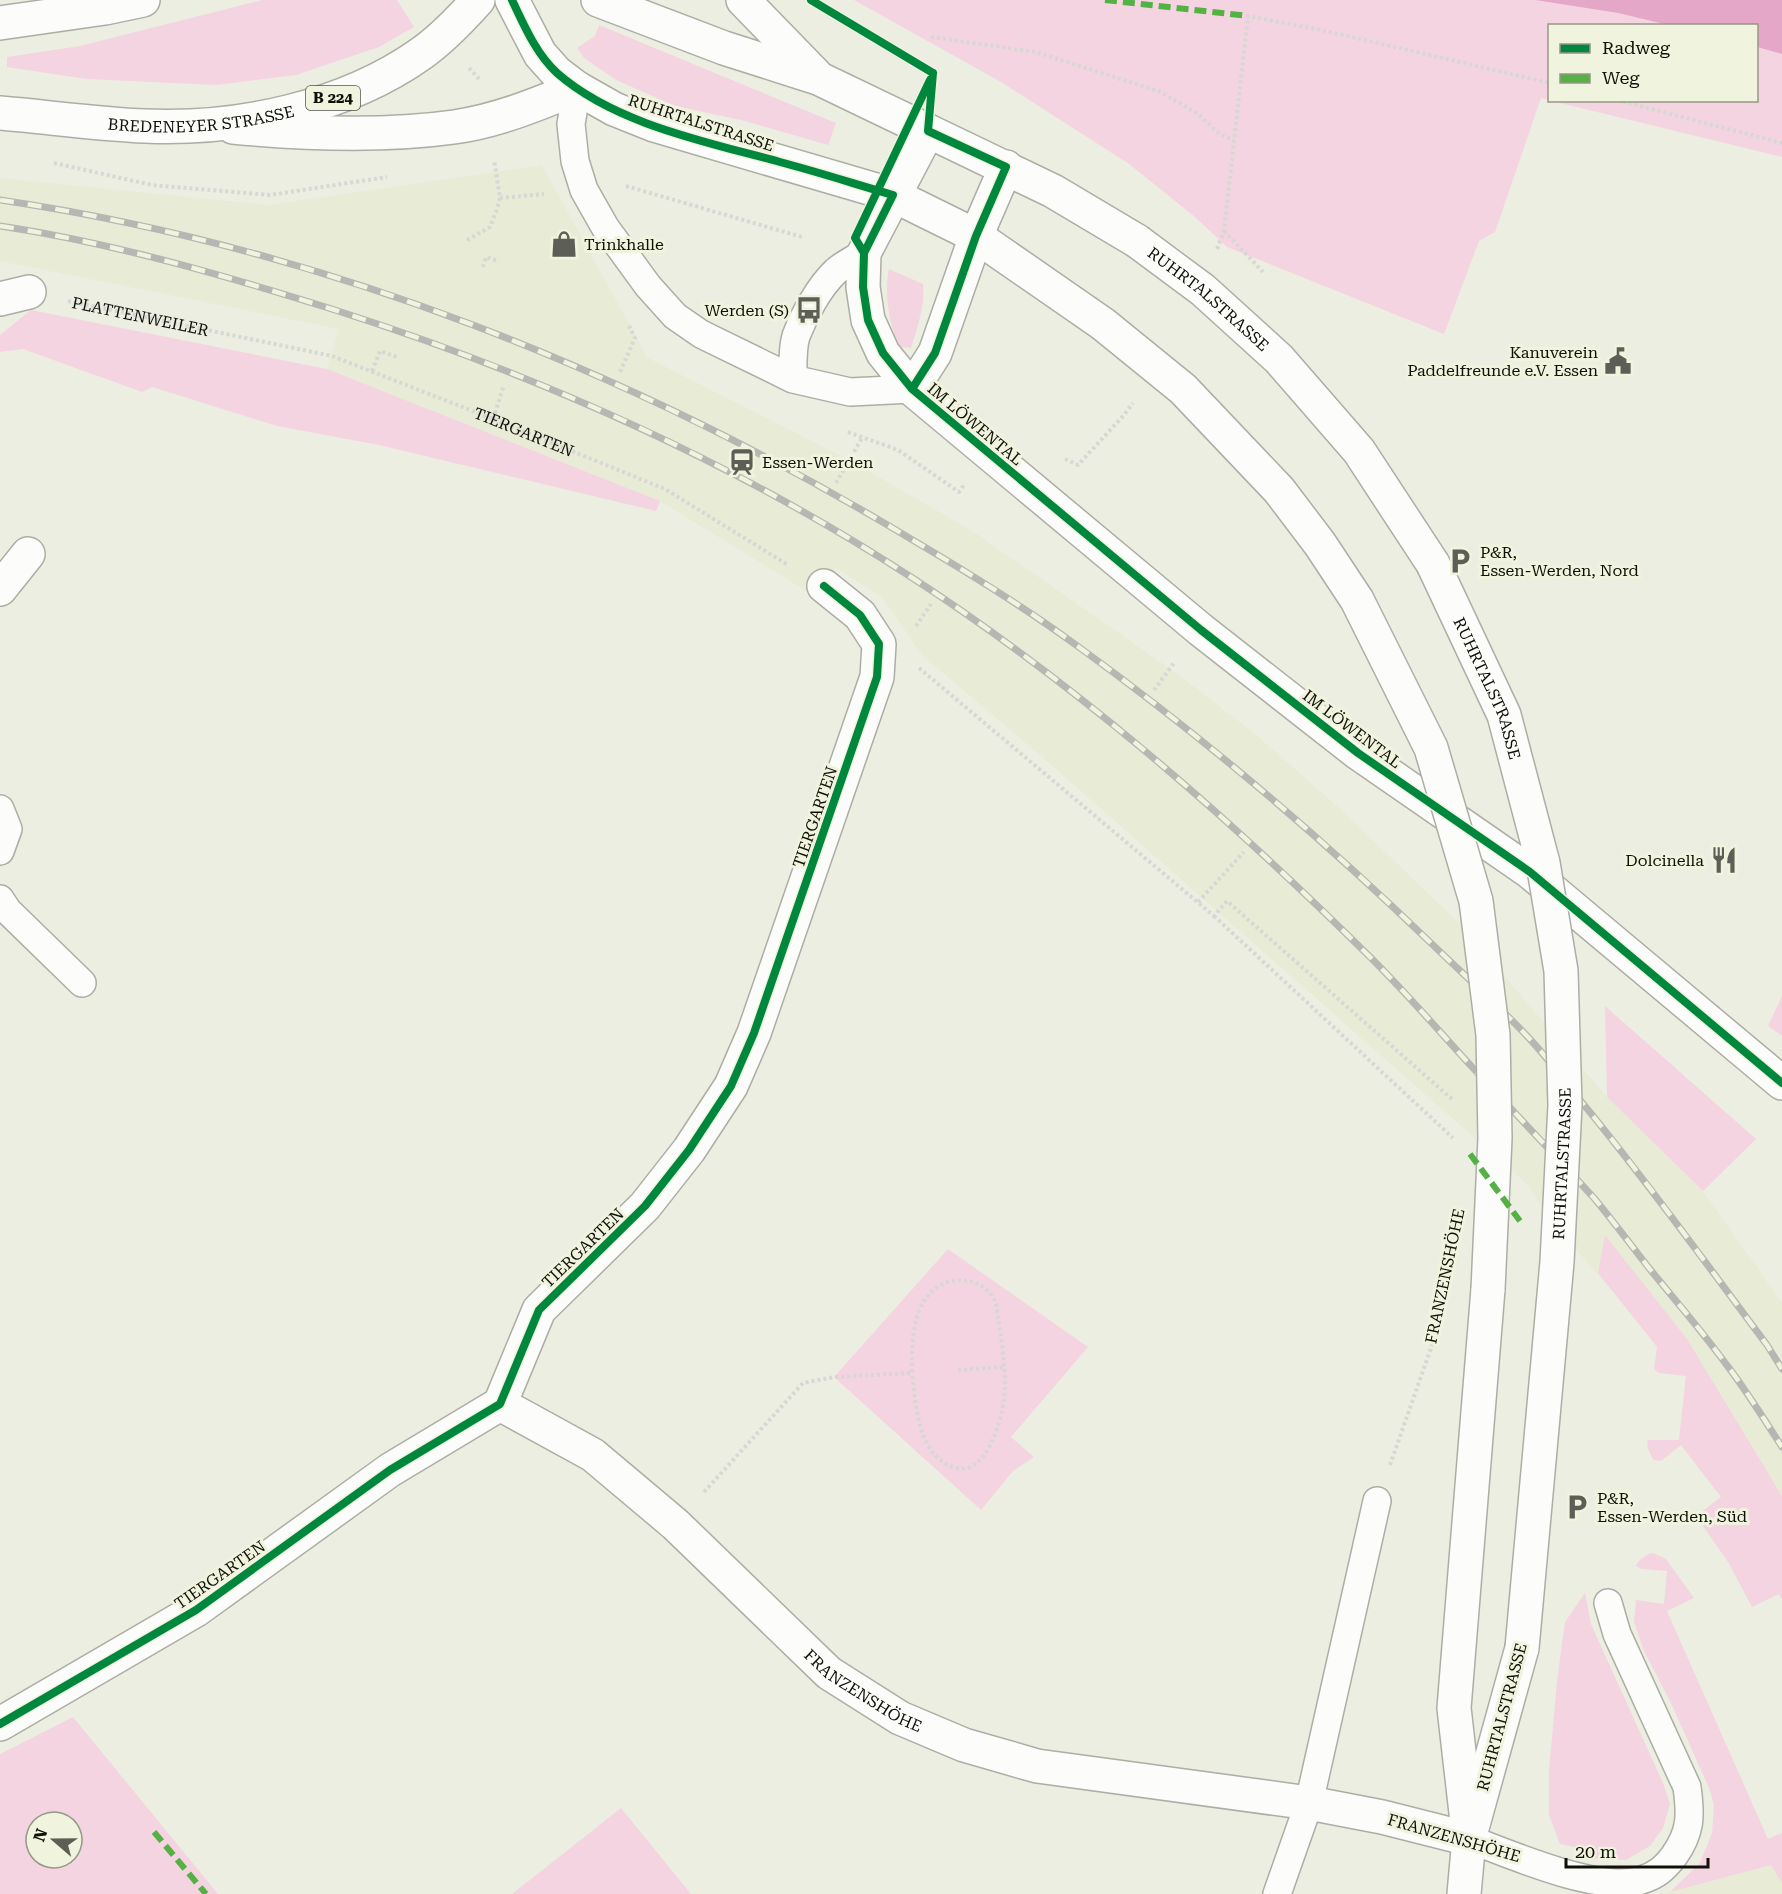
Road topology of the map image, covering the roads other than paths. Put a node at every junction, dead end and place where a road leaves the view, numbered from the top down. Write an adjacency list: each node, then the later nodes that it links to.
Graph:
1 (143, 0): 6 (main road)
2 (478, 0): 10 (main road, BREDENEYER STRASSE / B 224)
3 (512, 0): 8 (main road, RUHRTALSTRASSE)
4 (598, 0): 7 (main road, RUHRTALSTRASSE)
5 (745, 2): 7 (main road)
6 (0, 23)
7 (818, 78): 11 (main road, RUHRTALSTRASSE)
8 (578, 88): 10 (main road); 13 (main road, RUHRTALSTRASSE); 16 (lane)
9 (0, 113): 10 (main road, BREDENEYER STRASSE / B 224)
10 (210, 125)
11 (928, 131): 12 (main road, RUHRTALSTRASSE); 13 (main road, IM LÖWENTAL)
12 (1006, 167): 14 (main road, IM LÖWENTAL); 31 (main road, RUHRTALSTRASSE, bridge)
13 (893, 195): 14 (main road, RUHRTALSTRASSE); 15 (main road, IM LÖWENTAL)
14 (976, 236): 17 (main road, IM LÖWENTAL); 31 (main road, RUHRTALSTRASSE, bridge)
15 (864, 253): 16 (lane); 17 (main road, IM LÖWENTAL)
16 (793, 379): 17 (lane)
17 (912, 389): 25 (main road, IM LÖWENTAL)
18 (28, 554): 20 (main road)
19 (824, 586): 26 (main road, TIERGARTEN)
20 (0, 589)
21 (0, 809): 22 (lane)
22 (0, 851)
23 (0, 899): 24 (lane)
24 (82, 983)
25 (1782, 1083)
26 (500, 1404): 29 (main road, TIERGARTEN); 30 (main road, FRANZENSHÖHE)
27 (1377, 1501): 30 (lane)
28 (1608, 1603): 31 (lane, FRANZENSHÖHE)
29 (0, 1724)
30 (1309, 1803): 31 (main road, FRANZENSHÖHE); 32 (lane)
31 (1469, 1839): 33 (main road, RUHRTALSTRASSE)
32 (1277, 1894)
33 (1464, 1894)

